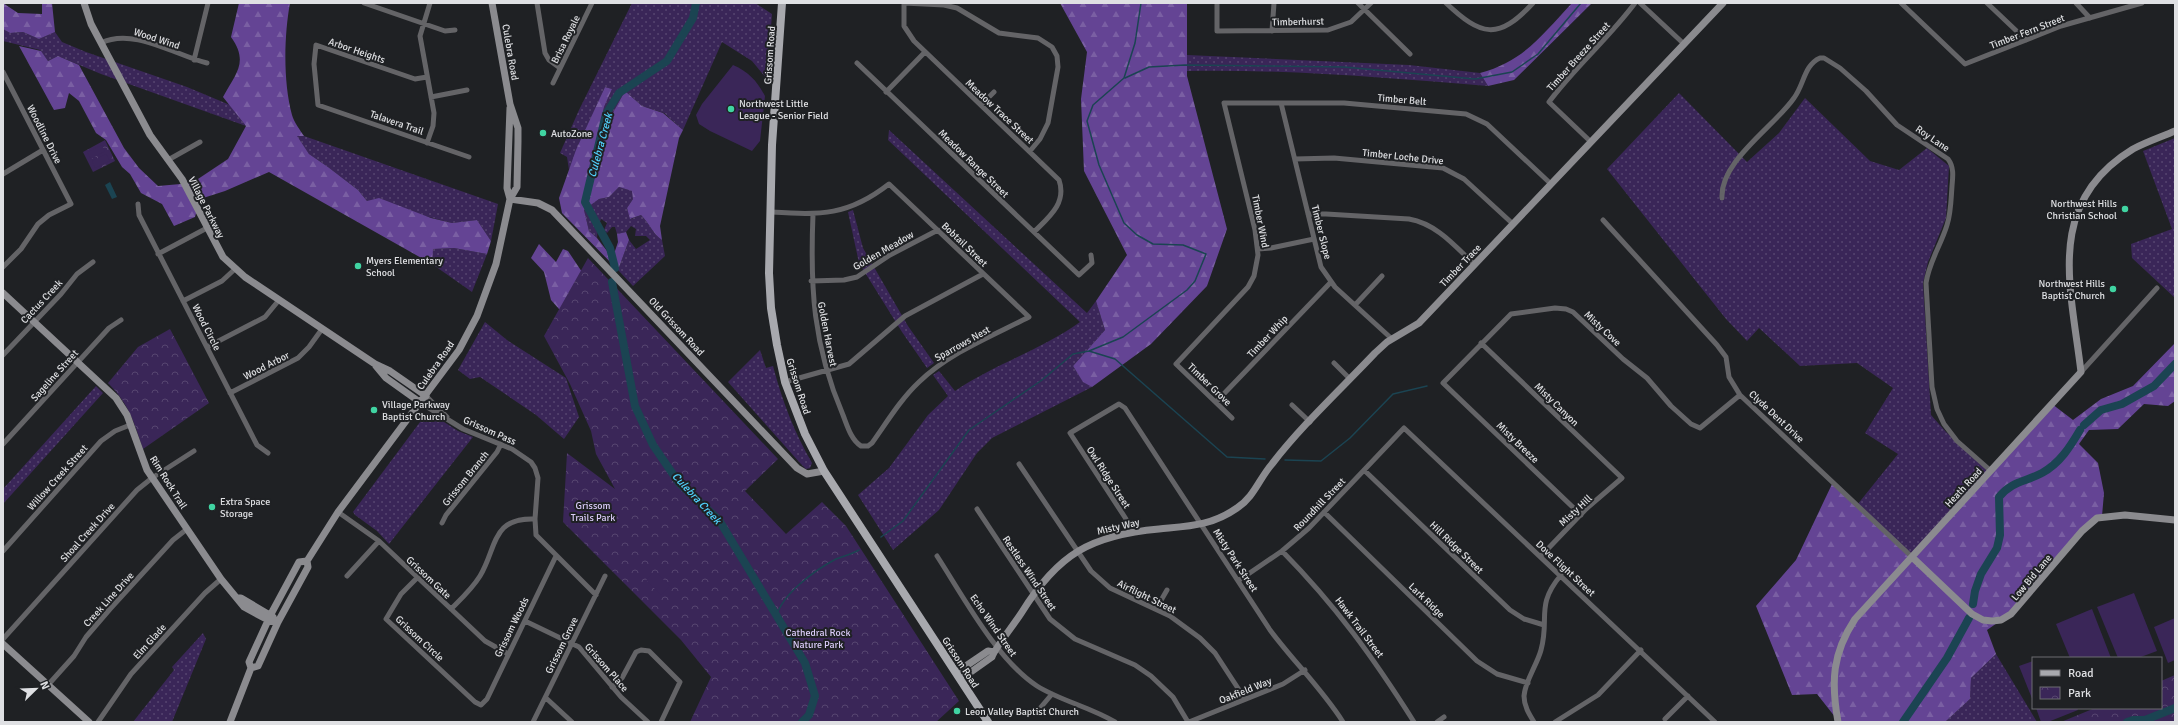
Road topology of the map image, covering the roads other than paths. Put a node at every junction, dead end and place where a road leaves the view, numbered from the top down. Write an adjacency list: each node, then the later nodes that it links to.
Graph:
1 (84, 3): 30 (street, Village Parkway)
2 (208, 3): 34 (street)
3 (364, 3): 22 (street)
4 (430, 3): 26 (street)
5 (492, 3): 61 (street, Culebra Road)
6 (537, 3): 37 (street)
7 (592, 3): 37 (street, Brisa Royale)
8 (782, 3): 63 (main road, Grissom Road)
9 (904, 3): 32 (street, Meadow Trace Street); 54 (street)
10 (1217, 3): 28 (street, Timberhurst)
11 (1274, 3): 28 (street)
12 (1358, 3): 24 (street)
13 (1371, 3): 24 (street, Timberhurst)
14 (1533, 3): 23 (street)
15 (1635, 3): 51 (street, Timber Breeze Street)
16 (1640, 3): 31 (street)
17 (1723, 3): 31 (street, Timber Trace)
18 (1900, 3): 29 (street, Timber Fern Street)
19 (1987, 3): 29 (street)
20 (2076, 3): 25 (street)
21 (2142, 3): 25 (street, Timber Fern Street)
22 (371, 4): 26 (street)
23 (1449, 4)
24 (1365, 10): 28 (street, Timberhurst); 33 (street)
25 (2090, 18): 29 (street, Timber Fern Street)
26 (423, 23): 27 (street); 39 (street)
27 (455, 30)
28 (1272, 31)
29 (2026, 40)
30 (101, 43): 34 (street, Wood Wind); 57 (street, Village Parkway)
31 (1684, 44): 51 (street, Timber Trace)
32 (925, 52): 42 (street); 48 (street, Meadow Trace Street)
33 (1410, 54)
34 (194, 60): 35 (street, Wood Wind)
35 (207, 63)
36 (857, 63): 42 (street, Meadow Range Street)
37 (560, 68): 40 (street, Brisa Royale)
38 (3, 73): 53 (street, Woodline Drive)
39 (427, 77): 44 (street); 47 (street, Arbor Heights)
40 (553, 83)
41 (467, 90): 44 (street)
42 (886, 92): 70 (street, Meadow Range Street)
43 (994, 92): 48 (street)
44 (431, 97): 52 (street)
45 (1224, 103): 46 (street, Timber Belt); 72 (street, Timber Wind)
46 (1281, 103): 56 (street, Timber Slope); 59 (street, Timber Belt)
47 (318, 105): 52 (street, Talavera Trail)
48 (981, 106): 54 (street, Meadow Trace Street)
49 (2175, 131): 101 (street)
50 (200, 142): 57 (street)
51 (1591, 142): 59 (street, Timber Trace)
52 (427, 143): 55 (street, Talavera Trail)
53 (43, 150): 58 (street); 77 (street, Woodline Drive)
54 (1030, 151): 70 (street, Meadow Trace Street)
55 (469, 157)
56 (1295, 159): 65 (street, Timber Slope); 67 (street, Timber Loche Drive)
57 (168, 160): 68 (street, Village Parkway)
58 (3, 174)
59 (1551, 184): 67 (street, Timber Trace)
60 (1722, 198): 125 (street, Roy Lane)
61 (510, 199): 107 (street, Culebra Road); 124 (street, Old Grissom Road)
62 (138, 204): 73 (street, Wood Circle)
63 (771, 212): 64 (street); 103 (main road, Grissom Road)
64 (813, 214): 69 (street, Bobtail Street); 81 (street, Golden Harvest)
65 (1308, 214): 71 (street, Timber Slope); 76 (street)
66 (1603, 220): 106 (street, Clyde Dent Drive)
67 (1513, 224): 76 (street, Timber Trace)
68 (207, 228): 73 (street); 78 (street, Village Parkway)
69 (938, 230): 79 (street, Bobtail Street); 81 (street, Golden Meadow)
70 (1034, 232): 74 (street, Meadow Range Street)
71 (1314, 239): 72 (street); 82 (street, Timber Slope)
72 (1258, 249): 99 (street, Timber Wind)
73 (158, 254): 86 (street, Wood Circle)
74 (1091, 255)
75 (93, 262): 90 (street, Cactus Creek)
76 (1475, 265): 92 (street, Timber Trace)
77 (3, 268)
78 (235, 269): 85 (street, Village Parkway); 86 (street)
79 (983, 274): 88 (street, Bobtail Street); 100 (street)
80 (1382, 276): 87 (street)
81 (811, 281): 100 (street, Golden Harvest)
82 (1330, 282): 87 (street, Timber Slope); 108 (street, Timber Whip)
83 (2157, 288): 101 (street, Heath Road)
84 (3, 293): 90 (street, Rim Rock Trail)
85 (279, 300): 91 (street, Village Parkway); 94 (street)
86 (183, 301): 94 (street, Wood Circle)
87 (1355, 305): 92 (street, Timber Slope)
88 (1029, 317): 119 (street, Sparrows Nest)
89 (121, 320): 96 (street, Sageline Street)
90 (34, 321): 95 (street, Cactus Creek); 96 (street, Rim Rock Trail)
91 (322, 329): 98 (street, Village Parkway); 105 (street, Wood Arbor)
92 (1392, 339): 102 (street, Timber Trace)
93 (1481, 343): 104 (street, Misty Cove); 106 (street, Misty Cove); 127 (street, Misty Canyon)
94 (207, 347): 105 (street, Wood Circle)
95 (3, 356)
96 (78, 362): 115 (street, Rim Rock Trail); 117 (street, Sageline Street)
97 (1334, 363): 102 (street)
98 (375, 364): 107 (street, Village Parkway); 109 (street, Village Parkway)
99 (1176, 364): 108 (street, Timber Grove)
100 (826, 371): 103 (street); 119 (street, Golden Harvest)
101 (2081, 372): 125 (street, Heath Road)
102 (1350, 379): 114 (street, Timber Trace)
103 (786, 382): 124 (main road, Grissom Road)
104 (1443, 383): 131 (street, Misty Breeze)
105 (230, 393): 121 (street, Wood Circle)
106 (1740, 395): 145 (street, Clyde Dent Drive)
107 (426, 396): 109 (street, Culebra Road); 113 (street, Grissom Pass)
108 (1216, 402): 112 (street, Timber Grove)
109 (421, 404): 113 (street, Grissom Pass); 129 (street, Culebra Road)
110 (1119, 404): 135 (street, Misty Park Street); 137 (street, Owl Ridge Street)
111 (1292, 405): 114 (street)
112 (1232, 418)
113 (449, 420): 118 (street, Grissom Pass)
114 (1310, 422): 135 (street, Timber Trace)
115 (130, 425): 126 (street, Rim Rock Trail); 139 (street, Willow Creek Street)
116 (1404, 428): 123 (street, Roundhill Street); 144 (street, Dove Flight Street)
117 (3, 444)
118 (501, 444): 132 (street, Grissom Pass); 134 (street, Grissom Branch)
119 (864, 446)
120 (194, 451): 126 (street, Shoal Creek Drive)
121 (268, 453)
122 (1019, 464): 141 (street, Airflight Street)
123 (1364, 470): 130 (street, Roundhill Street); 161 (street, Hill Ridge Street)
124 (824, 471): 170 (main road, Grissom Road)
125 (1991, 471): 145 (street, Heath Road)
126 (152, 478): 136 (street, Rim Rock Trail); 162 (street, Shoal Creek Drive)
127 (1622, 478): 131 (street, Misty Hill)
128 (977, 509): 155 (street, Restless Wind Street)
129 (338, 512): 138 (street, Grissom Gate); 146 (street, Culebra Road)
130 (1324, 512): 140 (street, Roundhill Street); 171 (street, Lark Ridge)
131 (1581, 515): 144 (street, Misty Hill)
132 (534, 519): 142 (street, Grissom Pass); 156 (street)
133 (2175, 520): 145 (street, Low Bid Lane)
134 (442, 523)
135 (1202, 525): 137 (street, Misty Way); 152 (street, Misty Park Street)
136 (187, 529): 151 (street, Rim Rock Trail); 172 (street, Creek Line Drive)
137 (1131, 532): 141 (street, Misty Way)
138 (379, 541): 148 (street); 150 (street, Grissom Gate)
139 (3, 551)
140 (1282, 551): 152 (street, Roundhill Street); 193 (street, Hawk Trail Street)
141 (1077, 552): 155 (street, Misty Way); 157 (street, Airflight Street)
142 (556, 556): 154 (street, Grissom Pass); 159 (street, Grissom Woods)
143 (936, 556): 165 (street, Echo Wind Street)
144 (1541, 556): 147 (street, Dove Flight Street)
145 (1912, 557): 198 (street, Heath Road)
146 (307, 561): 158 (street, Culebra Road); 160 (street, Culebra Road)
147 (1561, 575): 161 (street); 166 (street, Dove Flight Street)
148 (347, 576)
149 (605, 576): 154 (street, Grissom Grove)
150 (417, 578): 156 (street, Grissom Gate); 178 (street, Grissom Circle)
151 (221, 579): 158 (street, Rim Rock Trail); 183 (street, Elm Glade)
152 (1238, 581): 169 (street, Misty Park Street)
153 (1167, 590): 157 (street)
154 (596, 595): 163 (street, Grissom Grove)
155 (1033, 595): 165 (street, Misty Way); 191 (street, Restless Wind Street)
156 (451, 609): 167 (street, Grissom Gate)
157 (1156, 609): 177 (street, Airflight Street)
158 (269, 617): 160 (street, Rim Rock Trail); 168 (street, Culebra Road)
159 (525, 621): 163 (street, Grissom Place); 167 (street, Grissom Woods)
160 (278, 622): 168 (street, Culebra Road)
161 (1544, 625): 171 (street)
162 (3, 639)
163 (572, 643): 173 (street, Grissom Place); 176 (street, Grissom Grove)
164 (3, 644): 172 (street)
165 (995, 650): 170 (street); 174 (street, Echo Wind Street)
166 (1641, 650): 175 (street, Dove Flight Street); 196 (street)
167 (508, 654): 178 (street, Grissom Woods)
168 (251, 668): 184 (street, Culebra Road)
169 (1305, 670): 177 (street, Oakfield Way); 192 (street, Misty Park Street)
170 (959, 676): 189 (main road, Grissom Road)
171 (1528, 683): 195 (street)
172 (48, 685): 182 (street)
173 (612, 687): 187 (street, Grissom Place); 188 (street)
174 (1052, 694): 179 (street); 190 (street, Echo Wind Street)
175 (1688, 696): 181 (street); 197 (street, Dove Flight Street)
176 (546, 698): 185 (street, Grissom Grove); 186 (street)
177 (1244, 699): 191 (street, Oakfield Way)
178 (481, 704)
179 (1036, 713)
180 (1444, 717): 194 (street)
181 (1665, 720)
182 (89, 722)
183 (98, 722)
184 (230, 722)
185 (534, 722)
186 (572, 722)
187 (648, 722)
188 (661, 722)
189 (988, 722)
190 (1115, 722)
191 (1189, 722)
192 (1343, 722)
193 (1414, 722)
194 (1437, 722)
195 (1534, 722)
196 (1555, 722)
197 (1715, 722)
198 (1838, 722)

